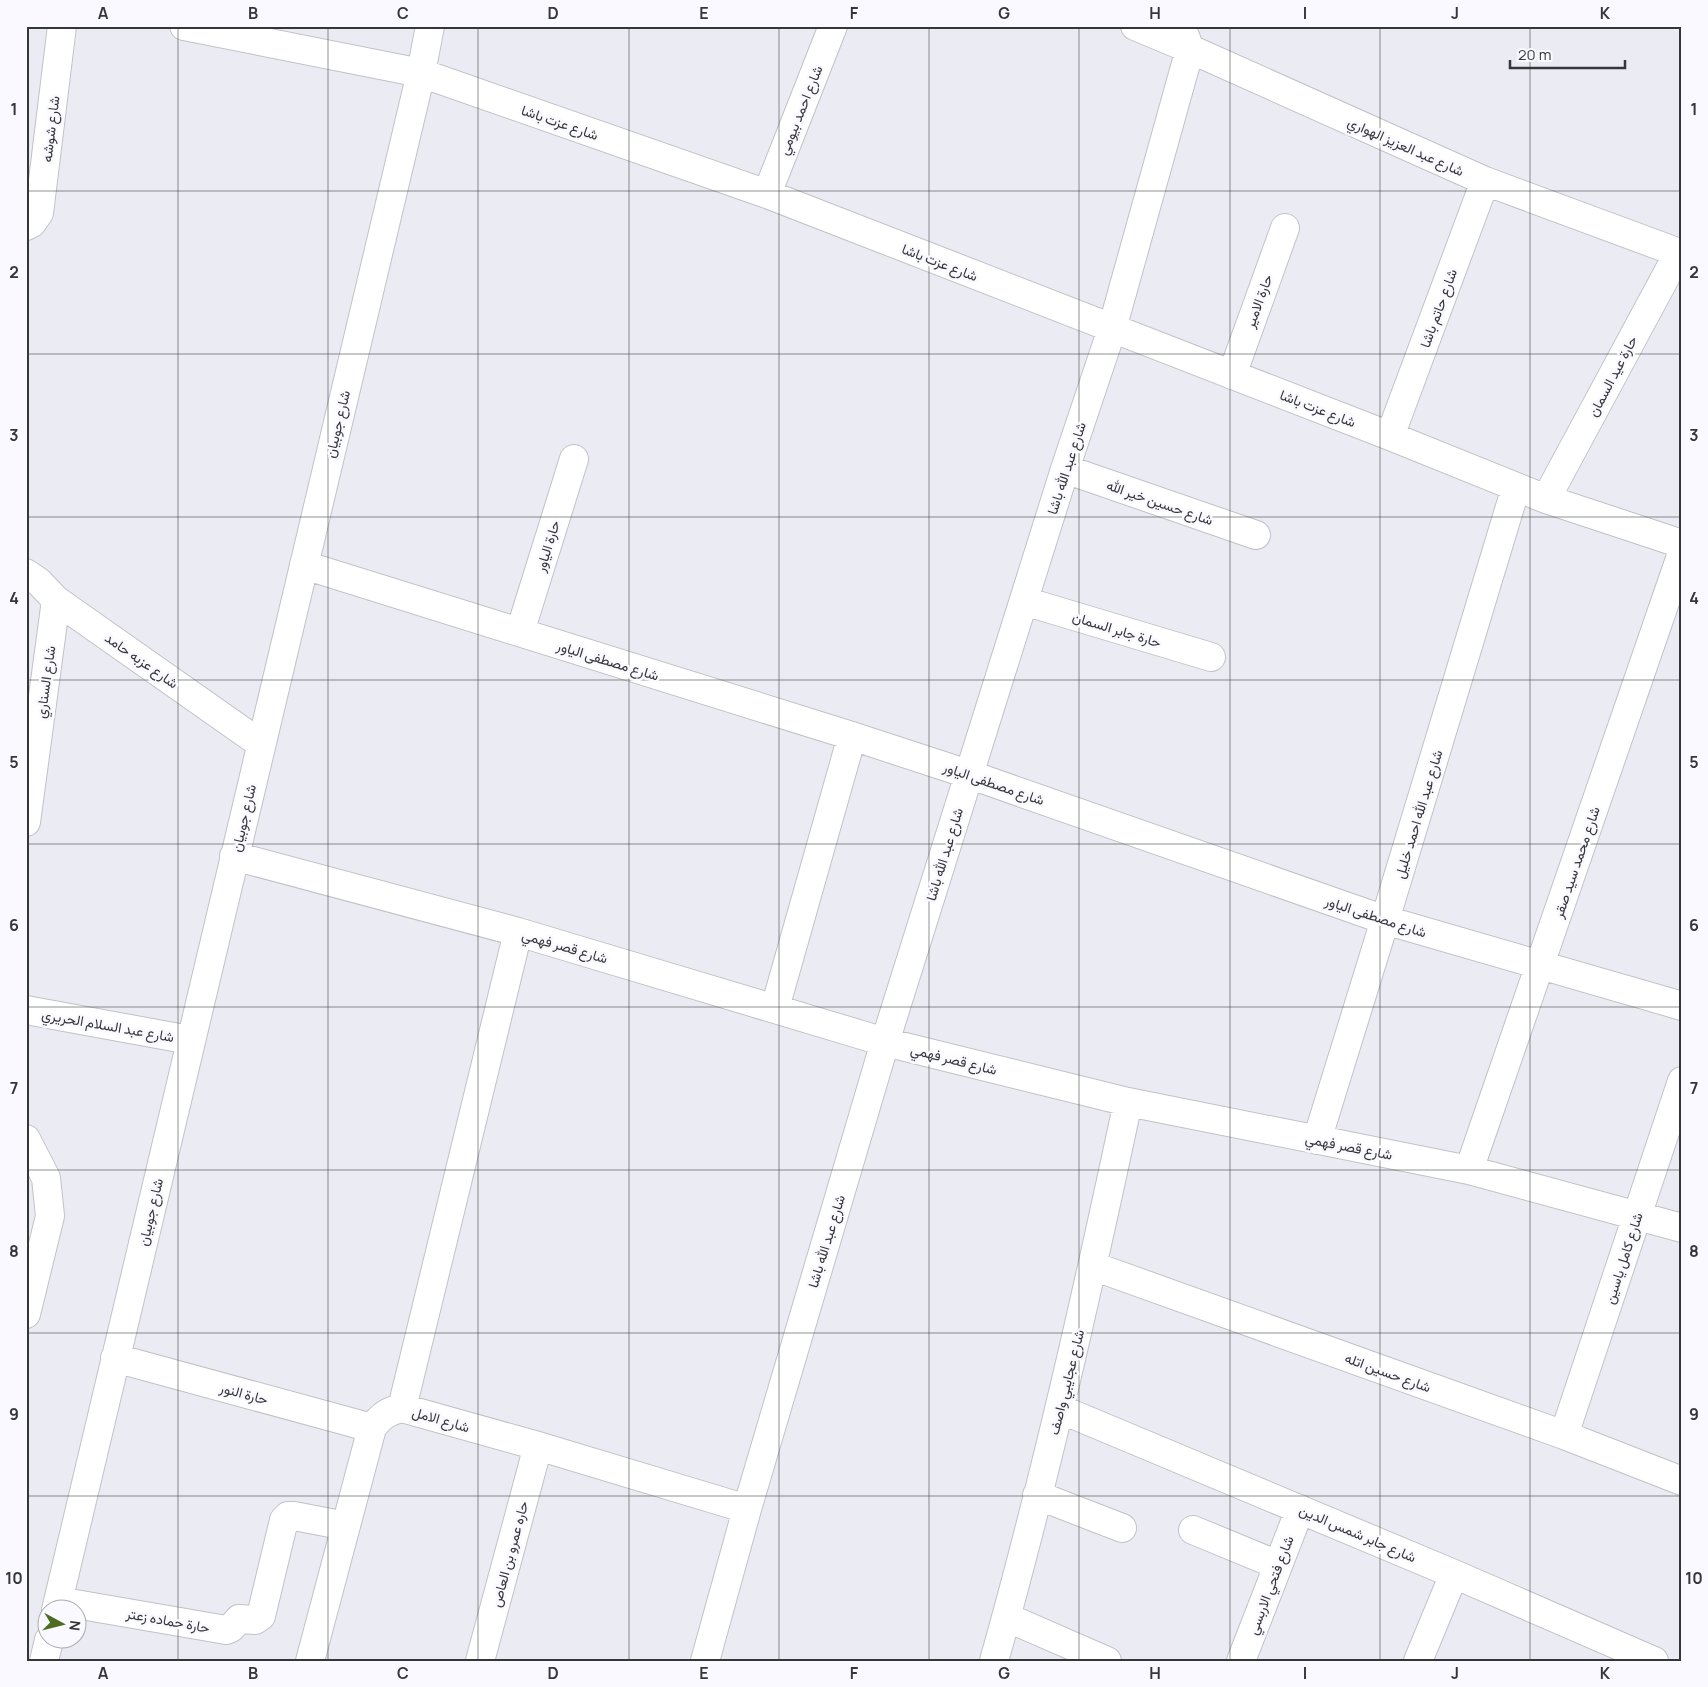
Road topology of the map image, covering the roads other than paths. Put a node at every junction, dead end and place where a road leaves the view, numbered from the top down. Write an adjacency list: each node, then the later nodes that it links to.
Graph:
1 (62, 26): 11 (street, شارع شوشه)
2 (184, 26): 6 (street, شارع عزت باشا)
3 (430, 26): 8 (street, شارع جوبيان)
4 (833, 26): 10 (street, شارع احمد بيومي)
5 (1135, 26): 7 (street, شارع عبد العزيز الهواري)
6 (234, 31): 8 (street, شارع عزت باشا)
7 (1185, 38): 9 (street, شارع عبد العزيز الهواري); 14 (street, شارع عبد الله باشا)
8 (421, 73): 10 (street, شارع عزت باشا); 24 (street, شارع جوبيان)
9 (1485, 181): 13 (street, شارع عبد العزيز الهواري); 16 (street, شارع حاتم باشا)
10 (767, 194): 14 (street, شارع عزت باشا)
11 (26, 226)
12 (1284, 228): 15 (street, حارة الامير)
13 (1680, 253): 20 (street, حارة عيد السمان)
14 (1112, 329): 15 (street, شارع عزت باشا); 18 (street, شارع عبد الله باشا)
15 (1232, 375): 16 (street, شارع عزت باشا)
16 (1390, 436): 19 (street, شارع عزت باشا)
17 (574, 459): 28 (street, حارة الياور)
18 (1065, 469): 21 (street, شارع حسين خير الله); 27 (street, شارع عبد الله باشا)
19 (1516, 487): 20 (street, شارع عزت باشا); 35 (street, شارع عبد الله احمد خليل)
20 (1546, 499): 22 (street, شارع عزت باشا)
21 (1256, 535)
22 (1682, 544)
23 (1682, 553): 37 (street, شارع محمد سيد صقر)
24 (304, 565): 28 (street, شارع مصطفى الياور); 31 (street, شارع جوبيان)
25 (26, 573): 26 (street, شارع عزبه حامد)
26 (56, 600): 31 (street, شارع عزبه حامد); 33 (street, شارع السناري)
27 (1024, 601): 29 (street, حارة جابر السمان); 32 (street, شارع عبد الله باشا)
28 (520, 632): 30 (street, شارع مصطفى الياور)
29 (1211, 657)
30 (852, 736): 32 (street, شارع مصطفى الياور); 39 (street)
31 (261, 744): 34 (street, شارع جوبيان)
32 (968, 774): 35 (street, شارع مصطفى الياور); 42 (street, شارع عبد الله باشا)
33 (26, 822)
34 (234, 856): 36 (street, شارع قصر فهمي); 41 (street, شارع جوبيان)
35 (1386, 920): 37 (street, شارع مصطفى الياور); 46 (street, شارع عبد الله احمد خليل)
36 (518, 932): 39 (street, شارع قصر فهمي); 53 (street)
37 (1540, 964): 38 (street, شارع مصطفى الياور); 47 (street, شارع محمد سيد صقر)
38 (1682, 1006)
39 (776, 1008): 42 (street, شارع قصر فهمي)
40 (26, 1010): 41 (street, شارع عبد السلام الحريري)
41 (190, 1040): 52 (street, شارع جوبيان)
42 (885, 1042): 44 (street, شارع قصر فهمي); 61 (street, شارع عبد الله باشا)
43 (1682, 1081): 48 (street, شارع كامل ياسين)
44 (1128, 1102): 46 (street, شارع قصر فهمي); 50 (street, شارع عجايبي واصف)
45 (26, 1139): 51 (street)
46 (1317, 1140): 47 (street, شارع قصر فهمي)
47 (1469, 1170): 48 (street, شارع قصر فهمي)
48 (1638, 1215): 49 (street, شارع قصر فهمي); 56 (street, شارع كامل ياسين)
49 (1682, 1228)
50 (1093, 1266): 54 (street, شارع عجايبي واصف); 56 (street, شارع حسين اتله)
51 (26, 1314)
52 (115, 1358): 55 (street, حارة النور); 67 (street, شارع جوبيان)
53 (402, 1408): 55 (street, شارع الامل); 57 (street, شارع الامل)
54 (1060, 1409): 59 (street, شارع عجايبي واصف); 60 (street, شارع جابر شمس الدين)
55 (372, 1428): 62 (street)
56 (1564, 1435): 58 (street, شارع حسين اتله)
57 (538, 1446): 61 (street, شارع الامل); 72 (street, حاره عمرو بن العاص)
58 (1682, 1481)
59 (1038, 1495): 63 (street); 69 (street, شارع عجايبي واصف)
60 (1300, 1508): 65 (street, شارع فتحي الاربسي); 66 (street, شارع جابر شمس الدين)
61 (747, 1510): 73 (street, شارع عبد الله باشا)
62 (346, 1526): 68 (street, حارة حماده زعتر); 71 (street)
63 (1122, 1528)
64 (1193, 1530): 65 (street)
65 (1278, 1565): 76 (street, شارع فتحي الاربسي)
66 (1454, 1574): 70 (street, شارع جابر شمس الدين); 77 (street)
67 (58, 1600)
68 (88, 1610)
69 (1006, 1617): 74 (street, شارع عجايبي واصف); 75 (street)
70 (1623, 1655): 78 (street, شارع جابر شمس الدين)
71 (310, 1661)
72 (480, 1661)
73 (705, 1661)
74 (994, 1661)
75 (1107, 1661)
76 (1241, 1661)
77 (1418, 1661)
78 (1654, 1661)

